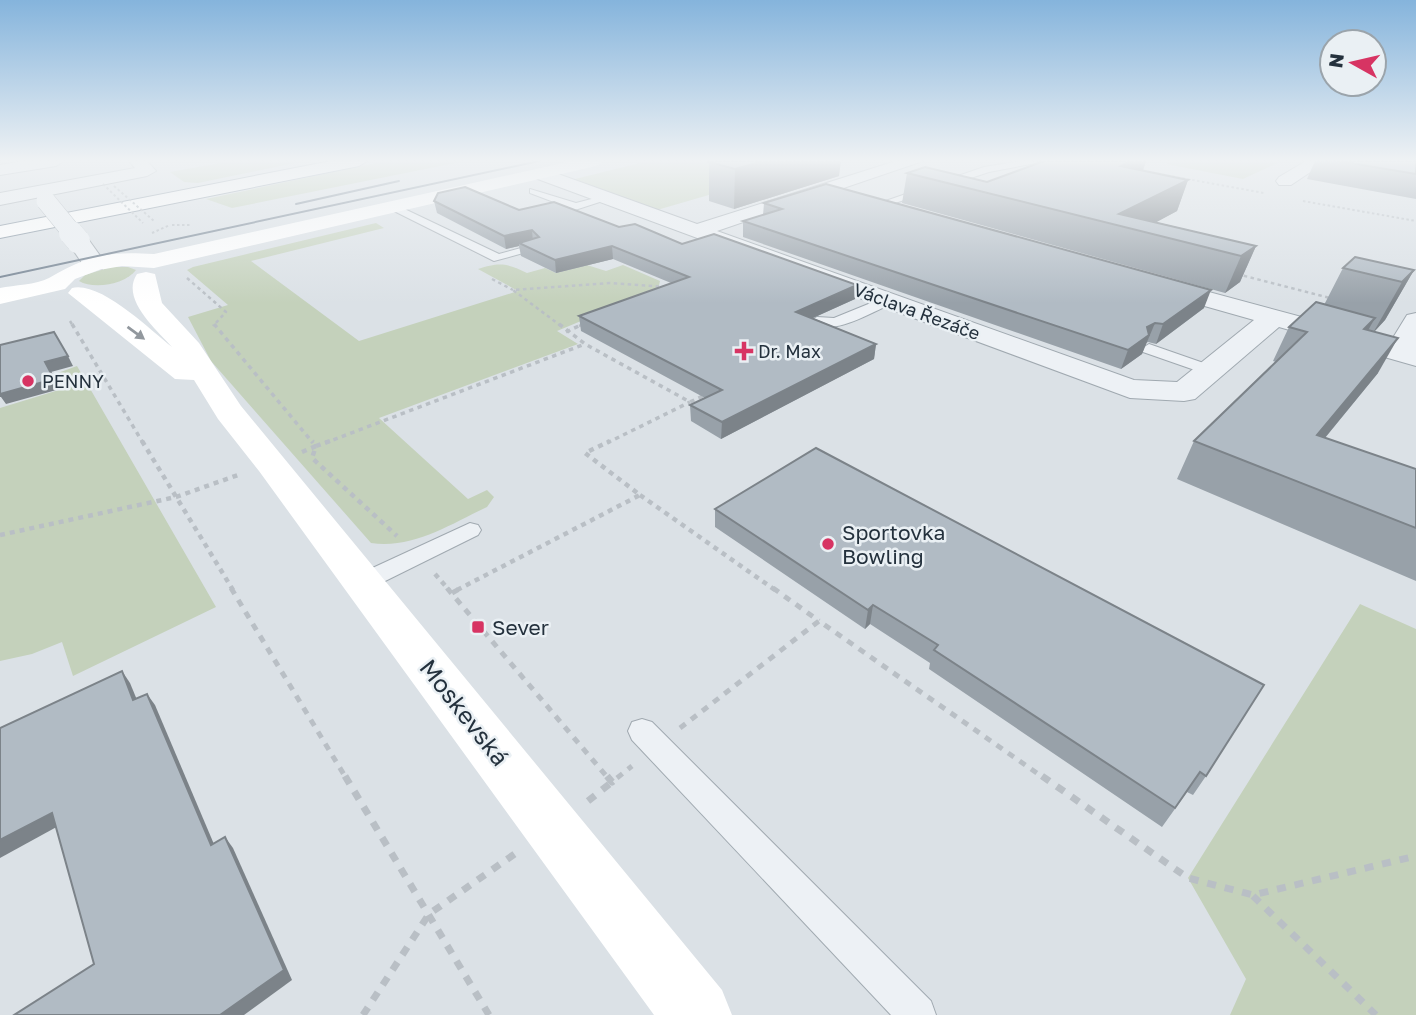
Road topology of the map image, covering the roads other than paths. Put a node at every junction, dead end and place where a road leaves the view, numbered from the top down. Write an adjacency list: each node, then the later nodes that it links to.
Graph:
1 (51, 208): 14 (street, bridge)
2 (76, 208): 10 (main road)
3 (119, 208): 12 (main road)
4 (389, 208): 16 (main road)
5 (397, 208): 13 (lane)
6 (635, 208): 11 (street, Václava Řezáče)
7 (767, 208): 11 (street)
8 (890, 208): 9 (street)
9 (919, 217)
10 (0, 223)
11 (695, 231): 19 (street, Václava Řezáče)
12 (0, 232)
13 (532, 249)
14 (94, 264): 16 (main road); 18 (main road)
15 (1132, 278): 20 (street)
16 (135, 279): 18 (main road); 26 (main road, Moskevská)
17 (0, 296): 18 (main road)
18 (68, 297): 26 (main road, Moskevská, one-way to 26)
19 (888, 300): 21 (lane); 25 (street, Václava Řezáče)
20 (1275, 317): 24 (street); 25 (street, Václava Řezáče)
21 (817, 321)
22 (1416, 321): 24 (street)
23 (1149, 349): 25 (lane)
24 (1407, 355)
25 (1209, 370)
26 (229, 412): 28 (main road, Moskevská)
27 (470, 530): 28 (lane)
28 (361, 583): 30 (main road, Moskevská)
29 (649, 738): 31 (lane)
30 (697, 1015)
31 (917, 1015)

